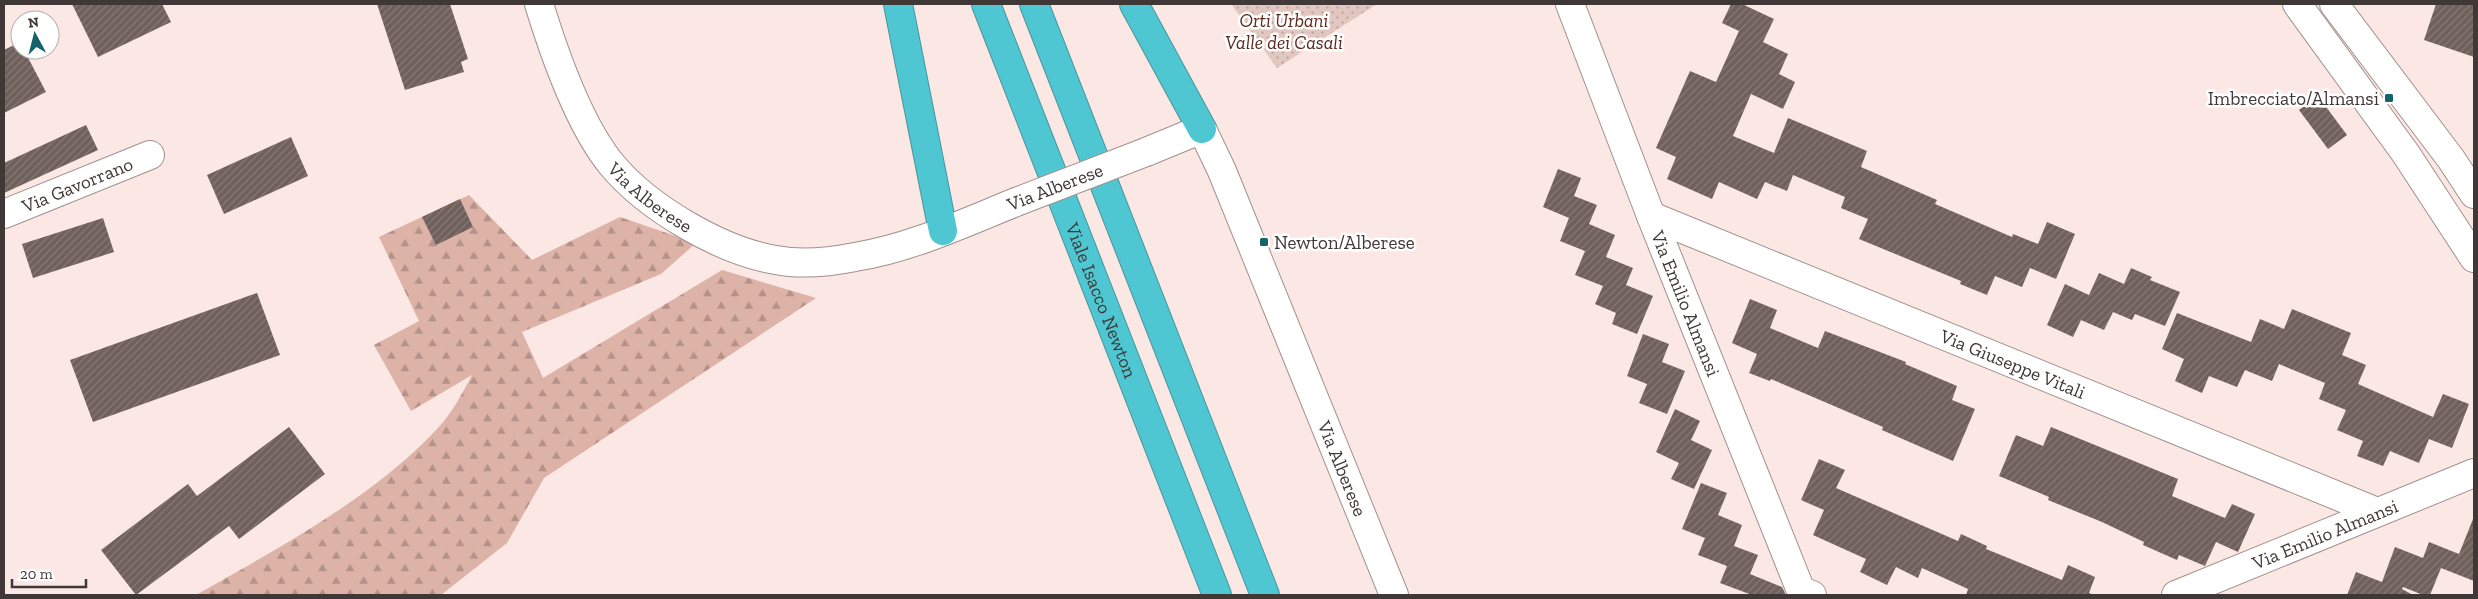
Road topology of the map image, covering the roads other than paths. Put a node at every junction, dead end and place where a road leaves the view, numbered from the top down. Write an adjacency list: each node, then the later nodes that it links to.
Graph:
1 (539, 4): 14 (street, Via Alberese)
2 (898, 4): 14 (highway)
3 (986, 4): 18 (highway, Viale Isacco Newton)
4 (1034, 4): 19 (highway)
5 (1134, 4): 9 (highway)
6 (1570, 4): 13 (street, Via Emilio Almansi)
7 (2297, 4): 15 (street)
8 (2334, 4): 11 (street)
9 (1202, 129): 14 (street, Via Alberese, bridge); 20 (street, Via Alberese)
10 (150, 155): 12 (street, Via Gavorrano)
11 (2471, 182)
12 (4, 214)
13 (1651, 216): 17 (street, Via Giuseppe Vitali); 21 (street, Via Emilio Almansi)
14 (943, 231)
15 (2474, 258)
16 (2474, 473): 17 (street, Via Emilio Almansi)
17 (2376, 512): 22 (street, Via Emilio Almansi)
18 (1217, 595)
19 (1265, 595)
20 (1394, 595)
21 (1812, 595)
22 (2176, 595)

